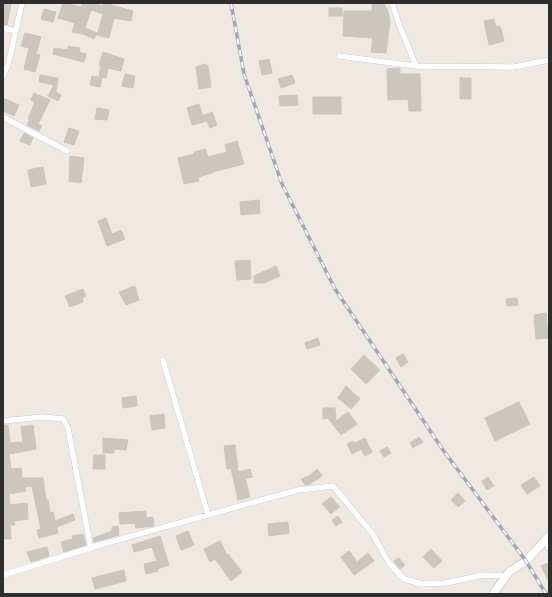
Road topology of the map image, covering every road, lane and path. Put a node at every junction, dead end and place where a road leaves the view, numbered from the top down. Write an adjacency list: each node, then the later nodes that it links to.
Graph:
1 (22, 3): 4 (street)
2 (392, 3): 7 (street)
3 (3, 28): 4 (street)
4 (15, 31): 8 (street)
5 (339, 56): 7 (street)
6 (549, 60): 7 (street)
7 (416, 66)
8 (3, 76)
9 (3, 117): 10 (street)
10 (67, 151)
11 (163, 360): 13 (street)
12 (3, 421): 16 (street)
13 (208, 515): 16 (street); 18 (street)
14 (547, 537): 15 (street); 18 (main road)
15 (549, 548)
16 (91, 549): 17 (street)
17 (3, 575)
18 (505, 576): 19 (main road)
19 (493, 594)

